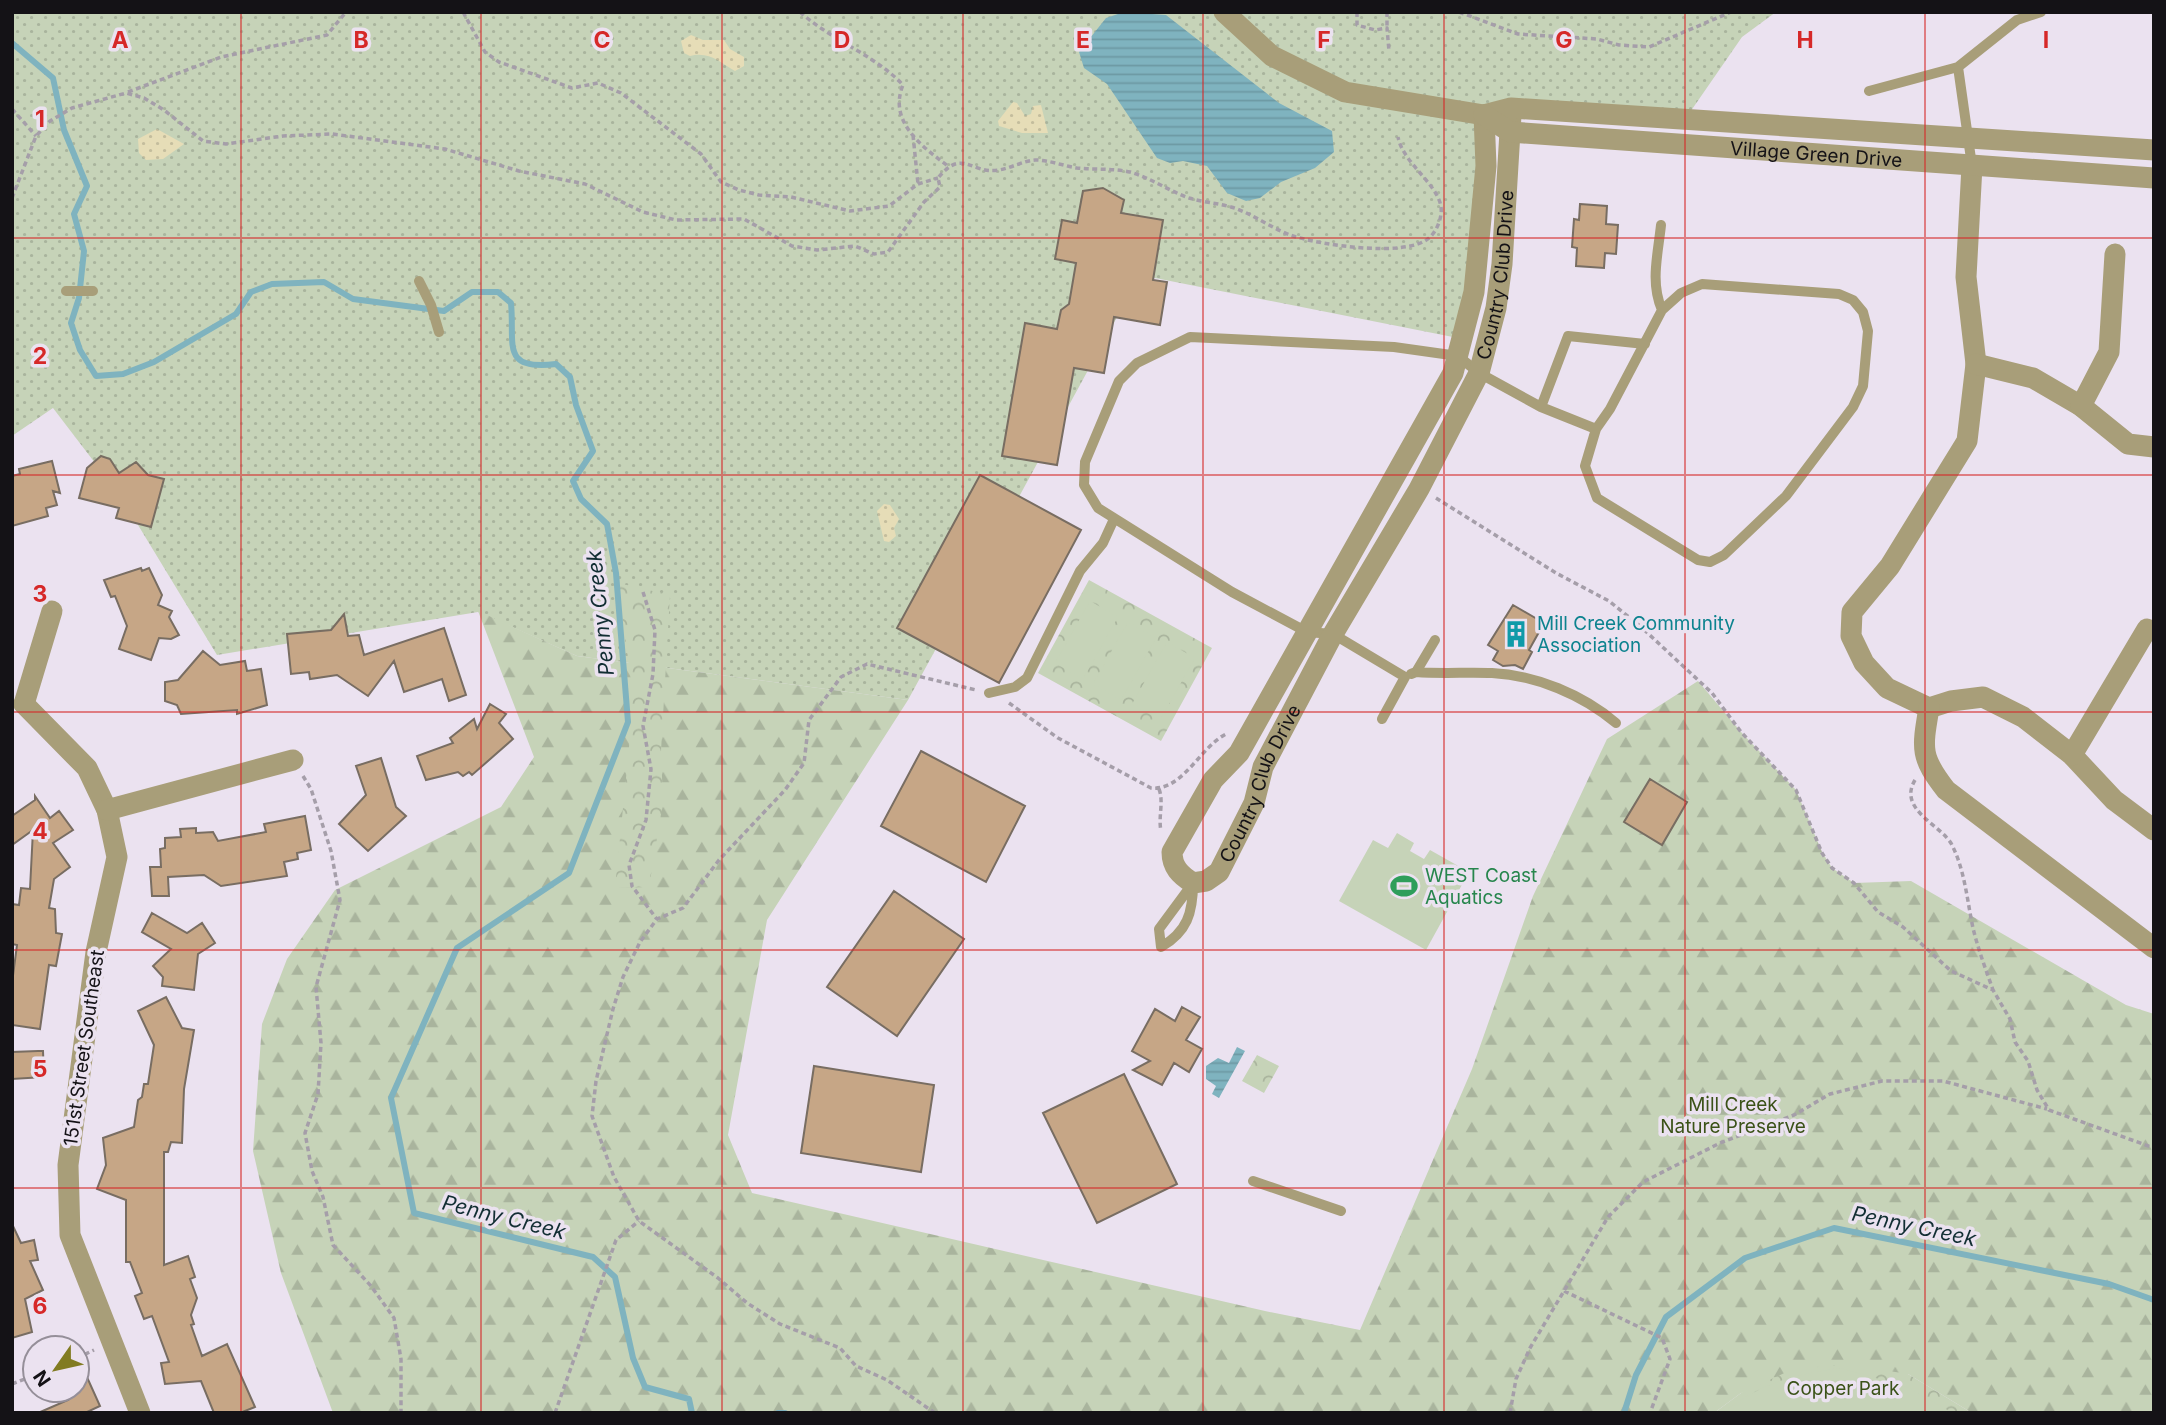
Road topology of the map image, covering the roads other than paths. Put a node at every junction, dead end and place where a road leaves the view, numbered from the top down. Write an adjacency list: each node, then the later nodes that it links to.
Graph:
1 (1224, 12): 6 (street, Village Green Drive)
2 (2041, 12): 3 (lane)
3 (1958, 67): 4 (lane); 8 (lane)
4 (1869, 91)
5 (1511, 108): 6 (street, Village Green Drive); 7 (street, Country Club Drive); 8 (street, Village Green Drive)
6 (1485, 115): 7 (street, Village Green Drive); 20 (street, Country Club Drive)
7 (1510, 132): 10 (street, Village Green Drive); 22 (street, Country Club Drive)
8 (1970, 137): 9 (street, Village Green Drive); 10 (lane)
9 (2154, 150)
10 (1972, 166): 11 (street, Village Green Drive); 21 (street)
11 (2154, 178)
12 (1661, 225): 17 (lane)
13 (2115, 254): 23 (street)
14 (419, 281): 18 (lane)
15 (66, 291): 16 (lane)
16 (93, 291)
17 (1662, 310): 19 (lane); 25 (lane)
18 (439, 332)
19 (1645, 344): 24 (lane); 25 (lane)
20 (1458, 356): 22 (lane); 27 (lane); 30 (street, Country Club Drive)
21 (1976, 364): 23 (street); 36 (street)
22 (1479, 373): 24 (lane); 31 (street, Country Club Drive)
23 (2081, 406): 26 (street)
24 (1541, 407): 25 (lane)
25 (1596, 429)
26 (2154, 447)
27 (1114, 519): 30 (lane); 34 (lane)
28 (52, 611): 35 (street)
29 (2147, 629): 39 (street)
30 (1307, 632): 31 (lane); 43 (street, Country Club Drive)
31 (1333, 634): 33 (lane); 43 (street, Country Club Drive)
32 (1435, 640): 33 (lane)
33 (1410, 675): 37 (lane); 38 (lane)
34 (989, 693)
35 (18, 703): 41 (street, 151st Street Southeast)
36 (1929, 708): 39 (street); 44 (street)
37 (1382, 719)
38 (1616, 723)
39 (2072, 755): 42 (street)
40 (293, 760): 41 (street)
41 (107, 810): 47 (street, 151st Street Southeast)
42 (2154, 830)
43 (1193, 883): 43 (lane)
44 (2154, 948)
45 (1253, 1181): 46 (lane)
46 (1341, 1210)
47 (139, 1413)

